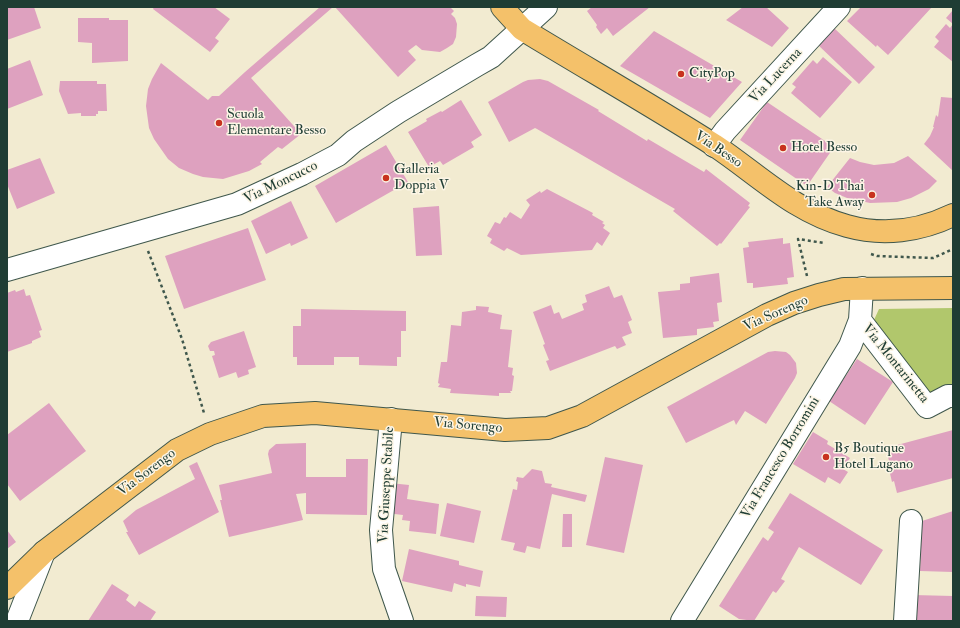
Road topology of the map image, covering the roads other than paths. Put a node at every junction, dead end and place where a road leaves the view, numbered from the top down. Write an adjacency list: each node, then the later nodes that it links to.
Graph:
1 (502, 7): 4 (main road, Via Besso)
2 (546, 7): 4 (street, Via Moncucco)
3 (839, 7): 5 (street, Via Lucerna)
4 (522, 29): 5 (main road, Via Besso); 7 (street, Via Moncucco)
5 (714, 146): 6 (main road, Via Besso)
6 (953, 215)
7 (9, 262)
8 (862, 288): 9 (main road, Via Sorengo); 10 (street, Via Francesco Borromini); 12 (main road, Via Sorengo)
9 (953, 288)
10 (860, 320): 11 (street, Via Montarinetta); 18 (street, Via Francesco Borromini)
11 (953, 396)
12 (391, 419): 14 (main road, Via Sorengo); 17 (street, Via Giuseppe Stabile)
13 (911, 521): 19 (street)
14 (44, 552): 15 (main road, Via Sorengo); 16 (street)
15 (7, 588)
16 (17, 621)
17 (402, 621)
18 (682, 621)
19 (905, 621)

